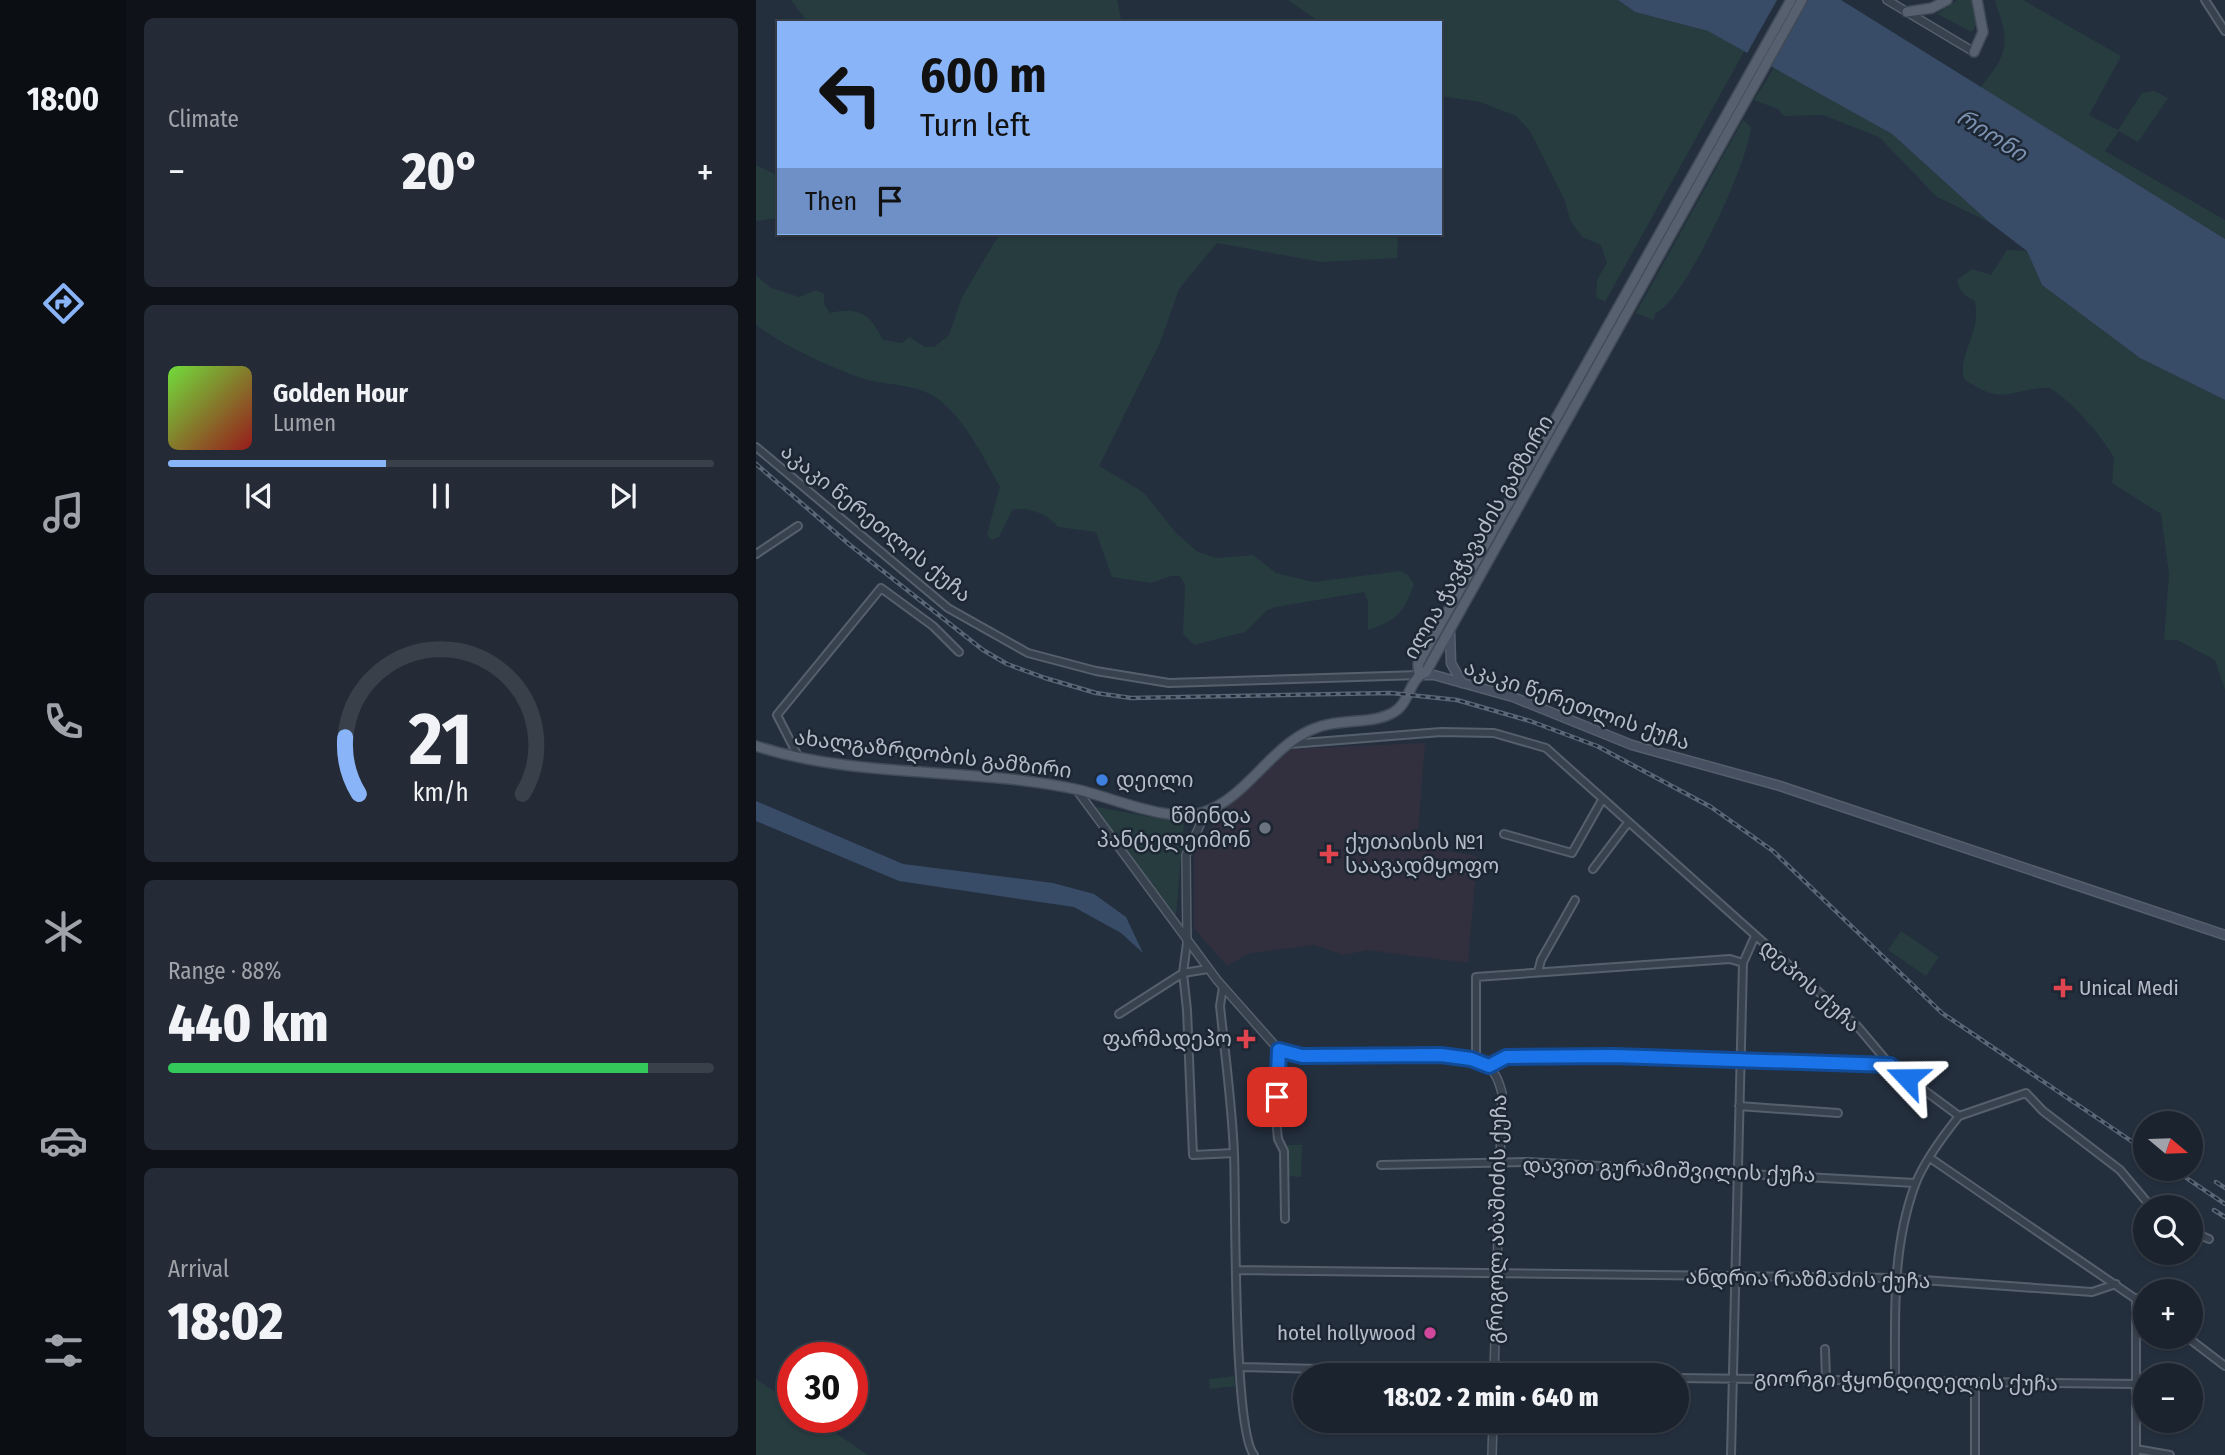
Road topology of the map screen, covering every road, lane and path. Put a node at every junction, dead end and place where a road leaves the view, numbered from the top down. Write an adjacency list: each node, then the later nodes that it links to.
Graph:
1 (1791, 0): 13 (main road, ილია ჭავჭავაძის გამზირი)
2 (1802, 0): 13 (main road, ილია ჭავჭავაძის გამზირი)
3 (1887, 0): 7 (street)
4 (1947, 0): 7 (main road)
5 (1977, 0): 9 (main road)
6 (2204, 0): 8 (street)
7 (1908, 12): 9 (street)
8 (2225, 31)
9 (1975, 52)
10 (756, 447): 16 (street, აკაკი წერეთლის ქუჩა)
11 (798, 526): 12 (street)
12 (756, 554)
13 (1481, 561): 14 (main road, ილია ჭავჭავაძის გამზირი); 16 (main road, ილია ჭავჭავაძის გამზირი)
14 (1450, 629): 16 (main road, ილია ჭავჭავაძის გამზირი); 17 (main road)
15 (959, 652): 20 (street)
16 (1419, 675): 17 (main road, აკაკი წერეთლის ქუჩა); 18 (main road, ახალგაზრდობის გამზირი)
17 (1462, 683): 28 (main road, აკაკი წერეთლის ქუჩა)
18 (1289, 744): 22 (street, დეპოს ქუჩა); 23 (main road, ახალგაზრდობის გამზირი)
19 (756, 746): 20 (main road, ახალგაზრდობის გამზირი)
20 (798, 756): 21 (main road, ახალგაზრდობის გამზირი)
21 (1076, 789): 23 (main road, ახალგაზრდობის გამზირი); 30 (street)
22 (1602, 800): 24 (street, დეპოს ქუჩა); 25 (street)
23 (1206, 811): 30 (street)
24 (1627, 824): 26 (street); 29 (street, დეპოს ქუჩა)
25 (1504, 834)
26 (1593, 869)
27 (1575, 900): 33 (street)
28 (2225, 935)
29 (1755, 936): 31 (street); 40 (street, დეპოს ქუჩა)
30 (1187, 943): 32 (street); 34 (street)
31 (1743, 963): 33 (street); 39 (street)
32 (1208, 969): 34 (street); 35 (street)
33 (1538, 972): 38 (street)
34 (1183, 973): 36 (street); 45 (street)
35 (1223, 987): 37 (street); 45 (street)
36 (1119, 1013)
37 (1279, 1050): 38 (street); 52 (street)
38 (1476, 1060): 41 (street)
39 (1739, 1060): 40 (street); 41 (street); 42 (street)
40 (1890, 1065): 44 (street, დეპოს ქუჩა)
41 (1489, 1066): 47 (street, გრიგოლ აბაშიძის ქუჩა)
42 (1738, 1106): 43 (street); 49 (street)
43 (1838, 1113)
44 (1959, 1116): 46 (street); 51 (street)
45 (1234, 1153): 55 (street)
46 (1930, 1158): 50 (street); 59 (street)
47 (1501, 1164): 48 (street, დავით გურამიშვილის ქუჩა); 49 (street, დავით გურამიშვილის ქუჩა); 56 (street, გრიგოლ აბაშიძის ქუჩა)
48 (1381, 1165)
49 (1738, 1171): 50 (street, დავით გურამიშვილის ქუჩა); 57 (street)
50 (1916, 1182): 58 (street)
51 (2141, 1195)
52 (1285, 1219)
53 (2203, 1236): 54 (street)
54 (2209, 1239)
55 (1237, 1269): 56 (street, ანდრია რაზმაძის ქუჩა); 65 (street)
56 (1498, 1272): 57 (street, ანდრია რაზმაძის ქუჩა); 63 (street, გრიგოლ აბაშიძის ქუჩა)
57 (1736, 1277): 58 (street, ანდრია რაზმაძის ქუჩა); 70 (street)
58 (1895, 1278): 59 (street, ანდრია რაზმაძის ქუჩა); 68 (street)
59 (2116, 1284): 60 (street)
60 (2133, 1296)
61 (1825, 1349): 69 (street)
62 (2203, 1349): 64 (street)
63 (1494, 1363)
64 (2225, 1366)
65 (1240, 1367): 66 (street); 76 (street)
66 (1293, 1368)
67 (1689, 1378): 70 (street, გიორგი ჭყონდიდელის ქუჩა)
68 (1895, 1378): 69 (street, გიორგი ჭყონდიდელის ქუჩა); 71 (street, გიორგი ჭყონდიდელის ქუჩა)
69 (1826, 1379): 70 (street, გიორგი ჭყონდიდელის ქუჩა)
70 (1734, 1380): 78 (street)
71 (1975, 1381): 72 (street, გიორგი ჭყონდიდელის ქუჩა); 79 (street)
72 (2133, 1384)
73 (1493, 1433): 77 (street)
74 (2136, 1433): 75 (street)
75 (2136, 1452): 80 (street)
76 (1254, 1455)
77 (1492, 1455)
78 (1731, 1455)
79 (1975, 1455)
80 (2170, 1455)

